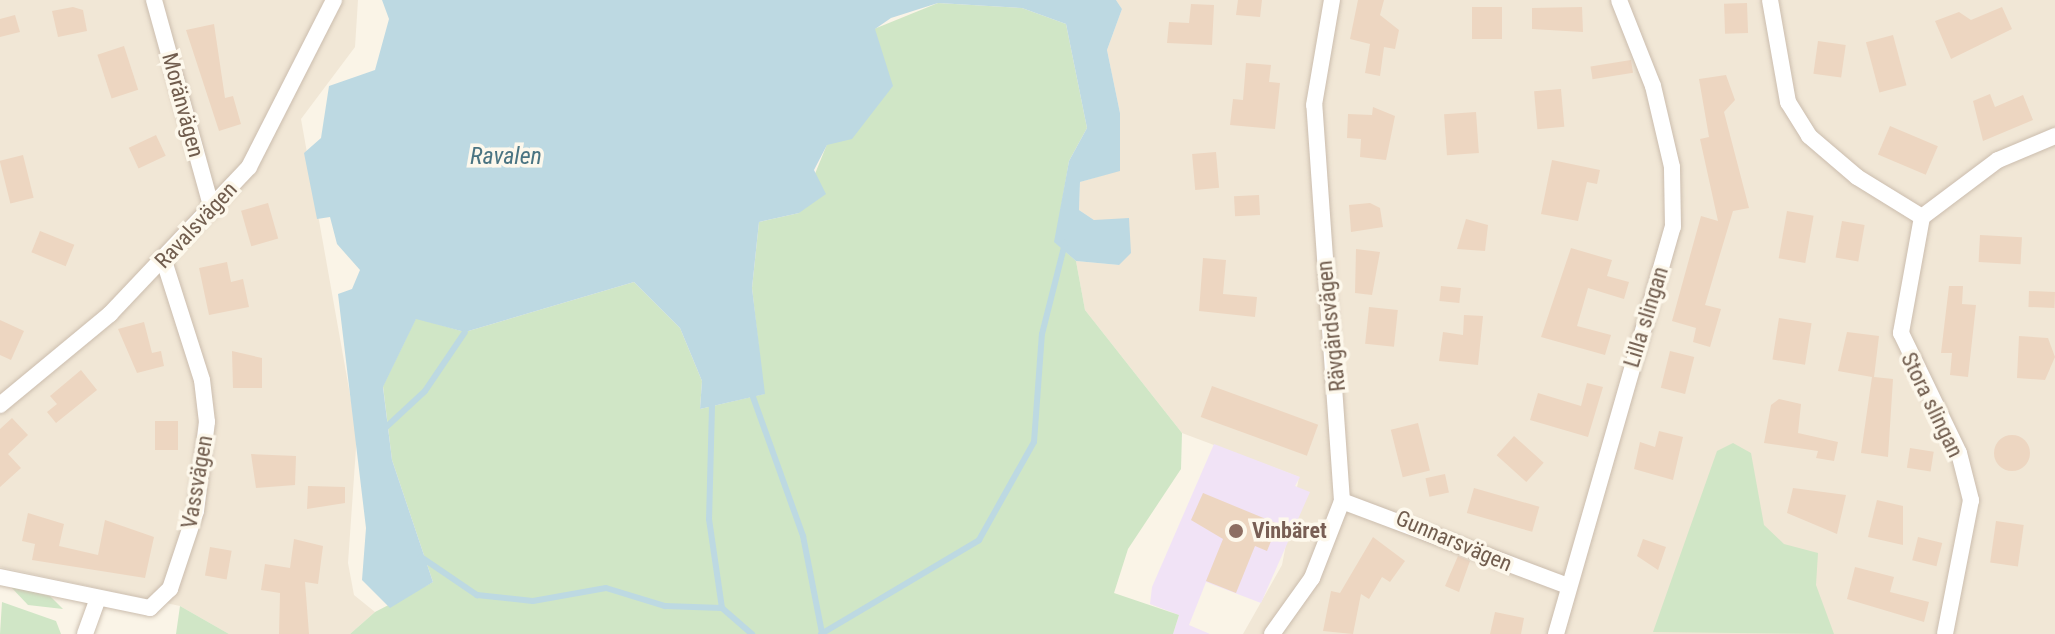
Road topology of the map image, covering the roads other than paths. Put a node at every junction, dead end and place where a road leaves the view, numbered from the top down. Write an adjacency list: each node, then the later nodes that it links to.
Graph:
1 (154, 0): 7 (street, Moränvägen)
2 (334, 0): 7 (street, Ravalsvägen)
3 (1332, 0): 11 (street, Rävgärdsvägen)
4 (1619, 0): 13 (street, Lilla slingan)
5 (1770, 0): 8 (street)
6 (2055, 136): 8 (street)
7 (212, 209): 9 (street, Ravalsvägen)
8 (1922, 217): 18 (street, Stora slingan)
9 (164, 261): 10 (street, Ravalsvägen); 14 (street, Vassvägen)
10 (0, 405)
11 (1342, 501): 13 (street, Gunnarsvägen); 16 (street, Rävgärdsvägen)
12 (0, 577): 14 (street, Vassvägen)
13 (1566, 585): 17 (street, Lilla slingan)
14 (97, 601): 15 (street)
15 (85, 634)
16 (1272, 634)
17 (1556, 634)
18 (1945, 634)

